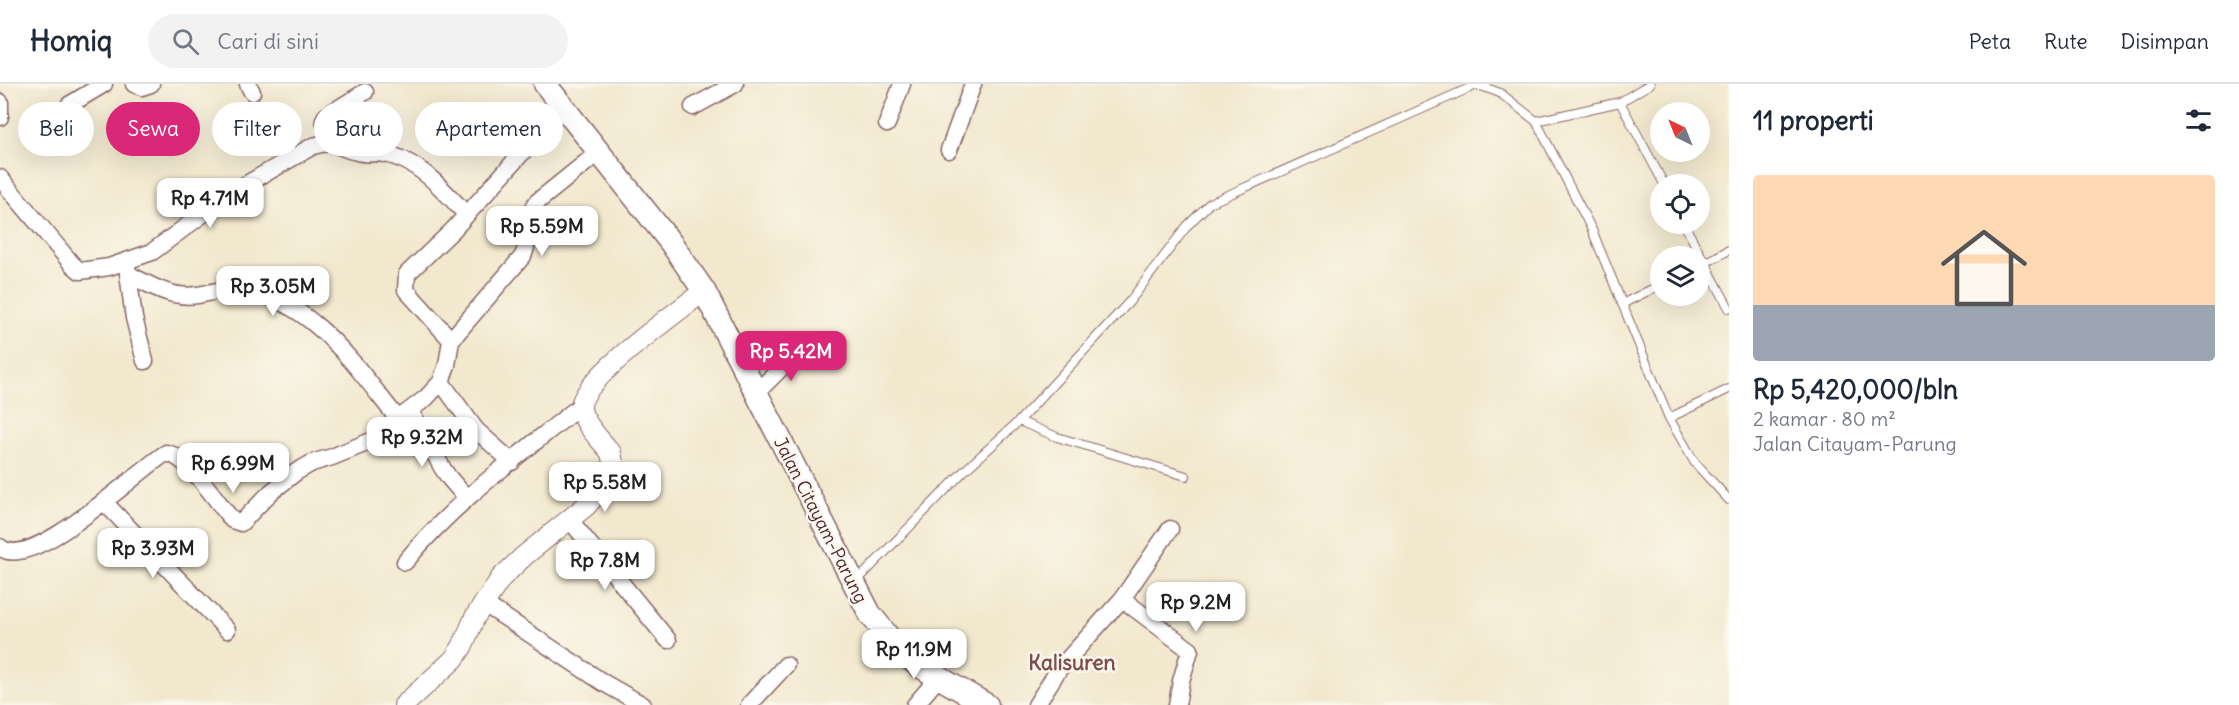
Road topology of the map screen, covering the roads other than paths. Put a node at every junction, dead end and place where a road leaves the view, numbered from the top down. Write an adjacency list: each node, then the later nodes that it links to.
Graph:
1 (104, 84): 11 (street)
2 (134, 84): 3 (street)
3 (151, 84)
4 (545, 84): 13 (main road, Jalan Citayam-Parung)
5 (735, 84): 16 (street)
6 (902, 84): 19 (street)
7 (973, 84): 21 (street)
8 (1650, 84): 14 (lane)
9 (365, 92): 12 (street)
10 (0, 102): 17 (street)
11 (74, 102)
12 (349, 102)
13 (560, 102)
14 (1620, 102): 18 (lane); 25 (lane)
15 (563, 106): 22 (main road, Jalan Citayam-Parung)
16 (693, 107)
17 (0, 117)
18 (1536, 122): 35 (lane); 46 (lane)
19 (887, 124)
20 (314, 146): 30 (street)
21 (949, 150)
22 (599, 152): 33 (main road, Jalan Citayam-Parung); 37 (street)
23 (392, 156): 27 (street)
24 (518, 156): 27 (street)
25 (1659, 174)
26 (0, 178): 30 (street)
27 (466, 214): 37 (street)
28 (1729, 250): 29 (lane)
29 (1710, 260)
30 (128, 268): 39 (street); 44 (street)
31 (1710, 274): 34 (lane)
32 (1650, 290): 35 (lane)
33 (704, 291): 42 (main road, Jalan Citayam-Parung); 43 (street)
34 (1726, 295): 36 (lane)
35 (1622, 304): 45 (lane)
36 (1729, 308)
37 (451, 340): 40 (street)
38 (803, 346): 42 (street)
39 (145, 361)
40 (441, 382): 44 (street); 47 (street)
41 (1729, 389): 45 (lane)
42 (756, 393): 56 (main road, Jalan Citayam-Parung)
43 (581, 405): 47 (street); 52 (street)
44 (403, 415): 49 (street); 51 (street)
45 (1669, 418): 50 (lane)
46 (1019, 421): 48 (lane); 56 (lane)
47 (512, 462): 49 (street)
48 (1186, 476)
49 (467, 498): 55 (street)
50 (1729, 500)
51 (105, 503): 54 (street); 59 (street)
52 (569, 519): 58 (street); 60 (street)
53 (1170, 529): 57 (street)
54 (0, 547)
55 (405, 561)
56 (854, 584): 62 (main road, Jalan Citayam-Parung)
57 (1122, 599): 68 (street); 69 (street)
58 (483, 603): 63 (street); 64 (street)
59 (227, 630)
60 (668, 640)
61 (786, 665): 65 (street)
62 (939, 677): 66 (street); 67 (main road, Jalan Citayam-Parung)
63 (404, 705)
64 (643, 705)
65 (749, 705)
66 (915, 705)
67 (987, 705)
68 (1036, 705)
69 (1177, 705)

